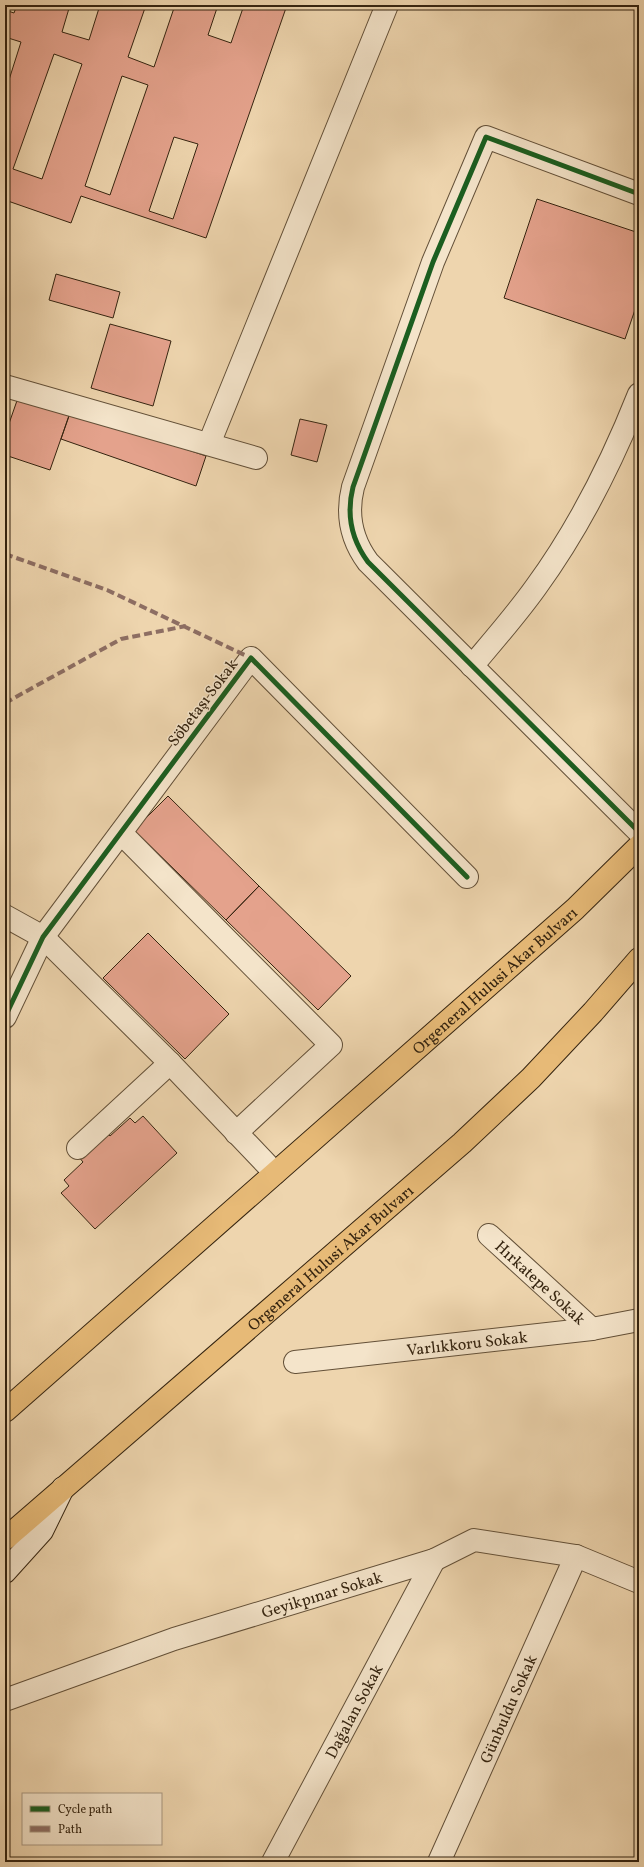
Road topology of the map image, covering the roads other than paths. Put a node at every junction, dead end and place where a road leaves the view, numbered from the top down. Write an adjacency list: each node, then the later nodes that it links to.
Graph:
1 (387, 5): 5 (street)
2 (639, 194): 7 (street)
3 (5, 386): 5 (street)
4 (639, 394): 7 (street)
5 (209, 444): 6 (street)
6 (256, 458)
7 (472, 666): 8 (street)
8 (639, 832)
9 (121, 833): 11 (street, Söbetaşı Sokak); 13 (street, Söbetaşı Sokak); 17 (street)
10 (639, 846): 19 (main road, Orgeneral Hulusi Akar Bulvarı)
11 (467, 877)
12 (5, 916): 13 (street)
13 (43, 937): 15 (street, Söbetaşı Sokak); 16 (street)
14 (639, 959): 25 (main road, Orgeneral Hulusi Akar Bulvarı)
15 (5, 1017)
16 (170, 1063): 17 (street); 18 (street)
17 (236, 1133): 19 (street)
18 (78, 1148)
19 (275, 1173): 24 (main road, Orgeneral Hulusi Akar Bulvarı)
20 (489, 1236): 22 (street, Hırkatepe Sokak)
21 (639, 1320): 22 (street, Varlıkkoru Sokak)
22 (592, 1329): 23 (street, Varlıkkoru Sokak)
23 (295, 1362)
24 (5, 1411)
25 (63, 1488): 26 (main road, Orgeneral Hulusi Akar Bulvarı); 29 (street)
26 (5, 1539)
27 (576, 1556): 28 (street, Geyikpınar Sokak); 30 (street, Geyikpınar Sokak); 33 (street, Günbuldu Sokak)
28 (434, 1560): 31 (street, Geyikpınar Sokak); 32 (street, Dağalan Sokak)
29 (5, 1572)
30 (639, 1582)
31 (5, 1700)
32 (273, 1862)
33 (439, 1862)

